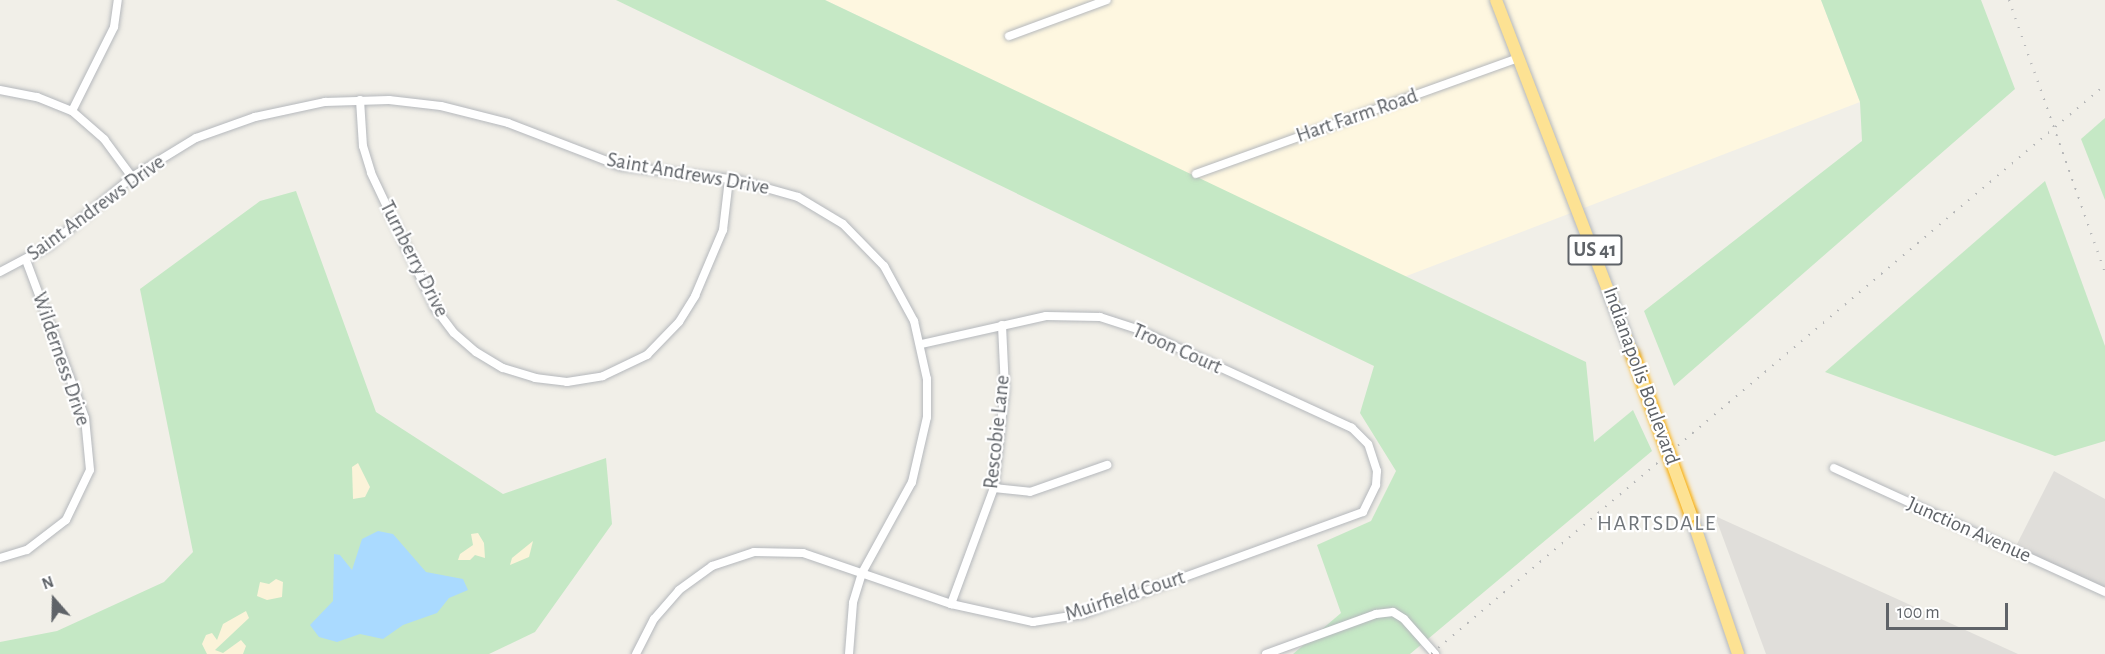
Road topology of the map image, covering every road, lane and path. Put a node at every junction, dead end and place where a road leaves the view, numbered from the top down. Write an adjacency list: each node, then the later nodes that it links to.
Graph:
1 (118, 0): 8 (street)
2 (1107, 0): 4 (street)
3 (1496, 0): 5 (highway, Indianapolis Boulevard / US 41)
4 (1010, 36)
5 (1519, 58): 9 (street, Hart Farm Road); 28 (highway, Indianapolis Boulevard / US 41, bridge)
6 (0, 90): 8 (street)
7 (360, 100): 10 (street, Saint Andrews Drive); 11 (street, Saint Andrews Drive); 11 (street, Turnberry Drive)
8 (72, 111): 10 (street)
9 (1196, 174)
10 (132, 177): 12 (street, Saint Andrews Drive)
11 (729, 179): 15 (street, Saint Andrews Drive)
12 (26, 260): 13 (street, Saint Andrews Drive); 20 (street, Wilderness Drive)
13 (0, 272)
14 (1002, 325): 15 (street, Troon Court); 18 (street, Rescobie Lane); 19 (street, Troon Court)
15 (922, 344): 21 (street, Saint Andrews Drive)
16 (1107, 465): 18 (street)
17 (1834, 468): 22 (street, Junction Avenue)
18 (994, 488): 23 (street, Rescobie Lane)
19 (1372, 492): 23 (street, Muirfield Court)
20 (0, 558)
21 (862, 573): 23 (street, Muirfield Court); 24 (street, Muirfield Court); 25 (street, Saint Andrews Drive)
22 (2105, 592)
23 (951, 604)
24 (636, 654)
25 (849, 654)
26 (1266, 654): 27 (street)
27 (1435, 654)
28 (1738, 654)

